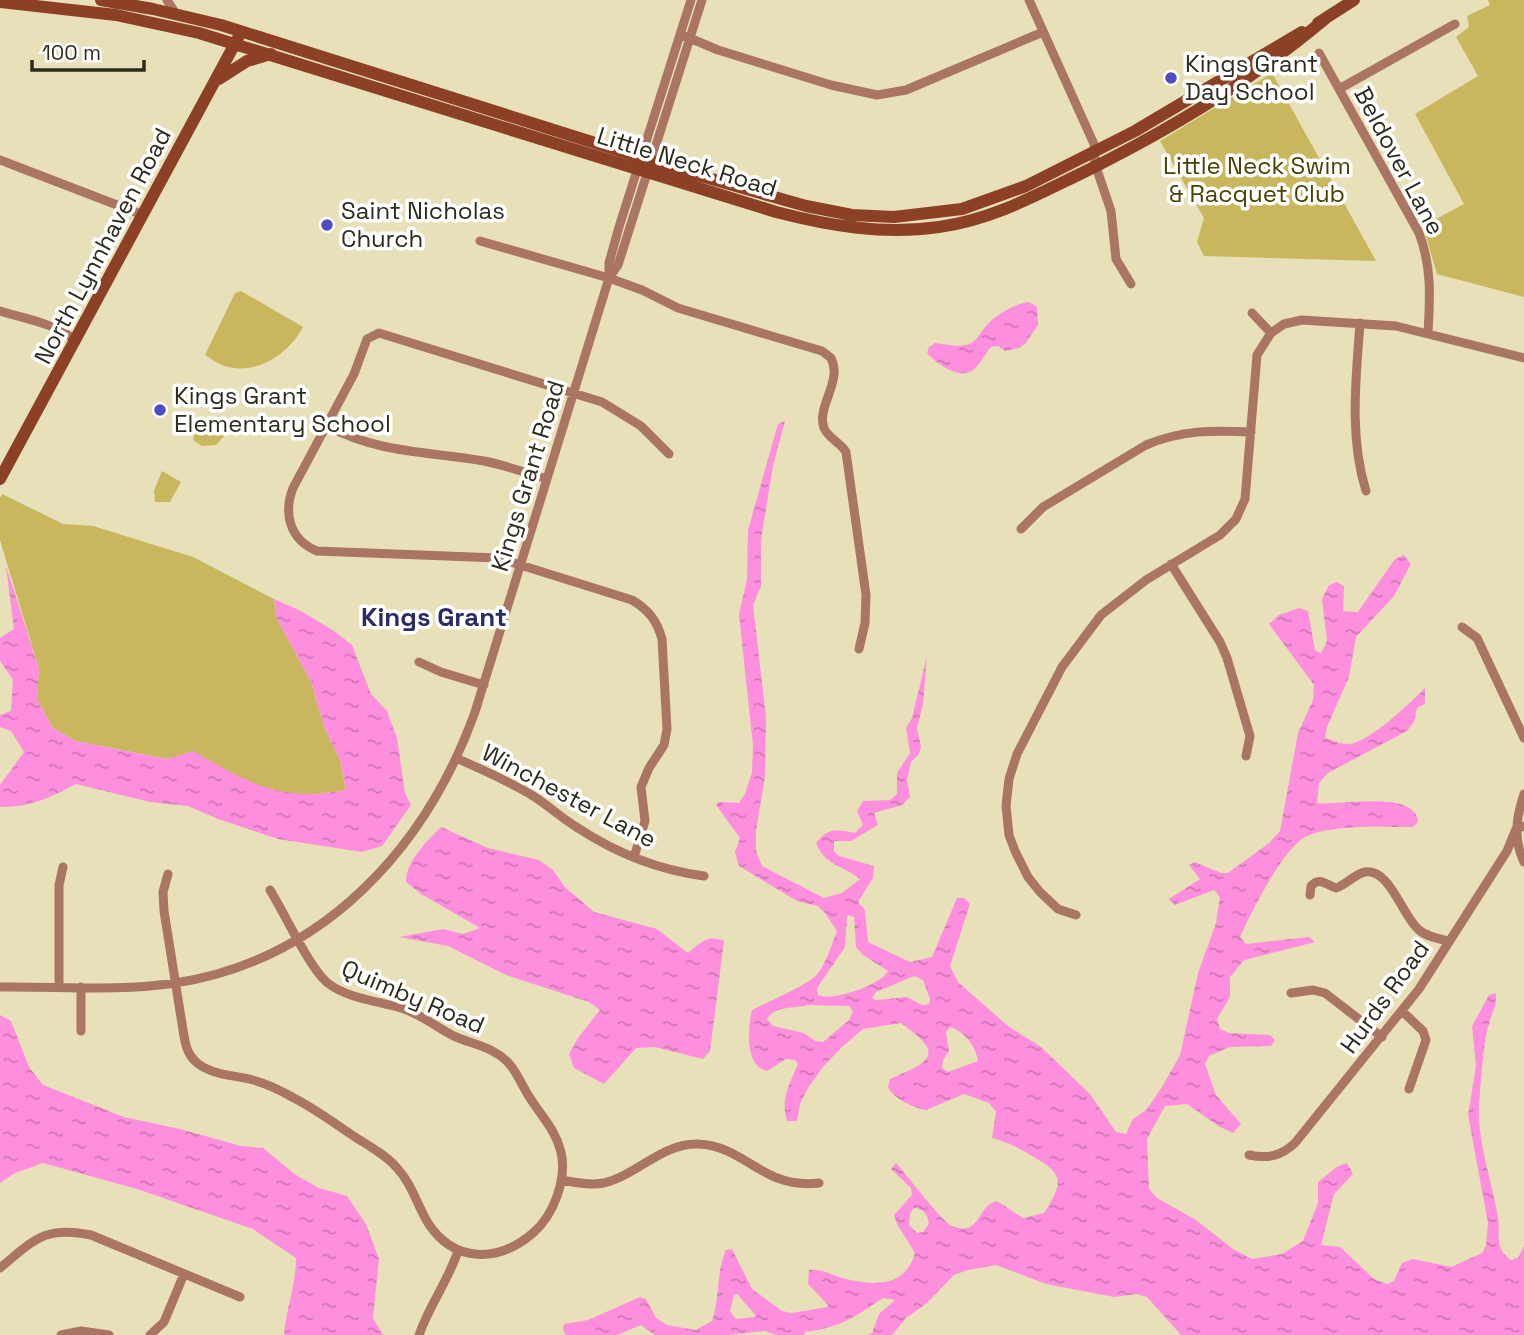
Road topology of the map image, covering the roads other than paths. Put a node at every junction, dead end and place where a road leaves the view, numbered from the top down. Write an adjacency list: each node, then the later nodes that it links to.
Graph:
1 (101, 0): 8 (street, Little Neck Road)
2 (167, 0): 9 (street)
3 (691, 0): 12 (street, Kings Grant Road)
4 (702, 0): 14 (street, Kings Grant Road)
5 (1029, 0): 11 (street)
6 (0, 2): 13 (street, Little Neck Road)
7 (1349, 2): 17 (street, Little Neck Road)
8 (142, 3): 9 (street, Little Neck Road)
9 (176, 14): 13 (street, Little Neck Road)
10 (1455, 24): 19 (street)
11 (1043, 32): 14 (street); 20 (street)
12 (680, 34): 14 (street); 22 (street, Kings Grant Road)
13 (239, 37): 16 (street, Little Neck Road); 18 (street, North Lynnhaven Road); 22 (street, Little Neck Road)
14 (691, 38): 22 (street, Kings Grant Road)
15 (1319, 53): 19 (street, Beldover Lane)
16 (271, 54): 18 (street); 22 (street, Little Neck Road)
17 (1255, 66): 20 (street, Little Neck Road); 23 (street, Little Neck Road)
18 (215, 81): 24 (street, North Lynnhaven Road)
19 (1339, 89): 32 (street, Beldover Lane)
20 (1095, 151): 22 (street, Little Neck Road); 23 (street)
21 (0, 160): 24 (street)
22 (645, 164): 23 (street, Little Neck Road); 26 (street, Kings Grant Road)
23 (1096, 166): 27 (street)
24 (144, 215): 33 (street, North Lynnhaven Road)
25 (480, 241): 26 (street)
26 (609, 278): 35 (street, Kings Grant Road); 47 (street)
27 (1131, 284)
28 (0, 311): 33 (street)
29 (1252, 313): 31 (street)
30 (1360, 323): 31 (street); 32 (street); 42 (street)
31 (1271, 333): 37 (street)
32 (1428, 333): 34 (street)
33 (76, 341): 39 (street, North Lynnhaven Road)
34 (1524, 358)
35 (573, 393): 36 (street); 38 (street); 41 (street, Kings Grant Road)
36 (327, 426): 41 (street); 45 (street)
37 (1251, 432): 43 (street); 44 (street)
38 (669, 454)
39 (4, 463): 40 (street, North Lynnhaven Road)
40 (0, 479)
41 (547, 479): 45 (street, Kings Grant Road)
42 (1366, 491)
43 (1021, 529)
44 (1171, 564): 51 (street); 62 (street)
45 (520, 565): 49 (street, Kings Grant Road); 55 (street)
46 (1462, 627): 50 (street)
47 (859, 649)
48 (419, 662): 49 (street)
49 (484, 685): 52 (street, Kings Grant Road)
50 (1522, 735)
51 (1246, 756)
52 (456, 758): 55 (street, Winchester Lane); 63 (street, Kings Grant Road)
53 (1524, 794): 54 (street)
54 (1520, 827): 56 (street); 64 (street, Hurds Road)
55 (634, 857): 59 (street, Winchester Lane)
56 (1524, 862)
57 (63, 867): 67 (street)
58 (167, 874): 65 (street)
59 (704, 876)
60 (270, 890): 63 (street, Quimby Road)
61 (1310, 895): 64 (street)
62 (1076, 915)
63 (299, 939): 65 (street, Kings Grant Road); 75 (street, Quimby Road)
64 (1449, 942): 70 (street, Hurds Road)
65 (175, 984): 68 (street, Kings Grant Road); 77 (street)
66 (0, 987): 67 (street, Kings Grant Road)
67 (59, 987): 68 (street, Kings Grant Road)
68 (81, 987): 71 (street)
69 (1292, 993): 72 (street)
70 (1402, 1011): 72 (street, Hurds Road); 73 (street)
71 (80, 1031)
72 (1382, 1037): 74 (street, Hurds Road)
73 (1409, 1089)
74 (1249, 1155)
75 (561, 1180): 76 (street); 77 (street, Quimby Road)
76 (818, 1183)
77 (458, 1251): 84 (street)
78 (0, 1268): 79 (street)
79 (184, 1274): 80 (street); 83 (street)
80 (240, 1297)
81 (61, 1335): 82 (street)
82 (109, 1335)
83 (150, 1335)
84 (419, 1335)

